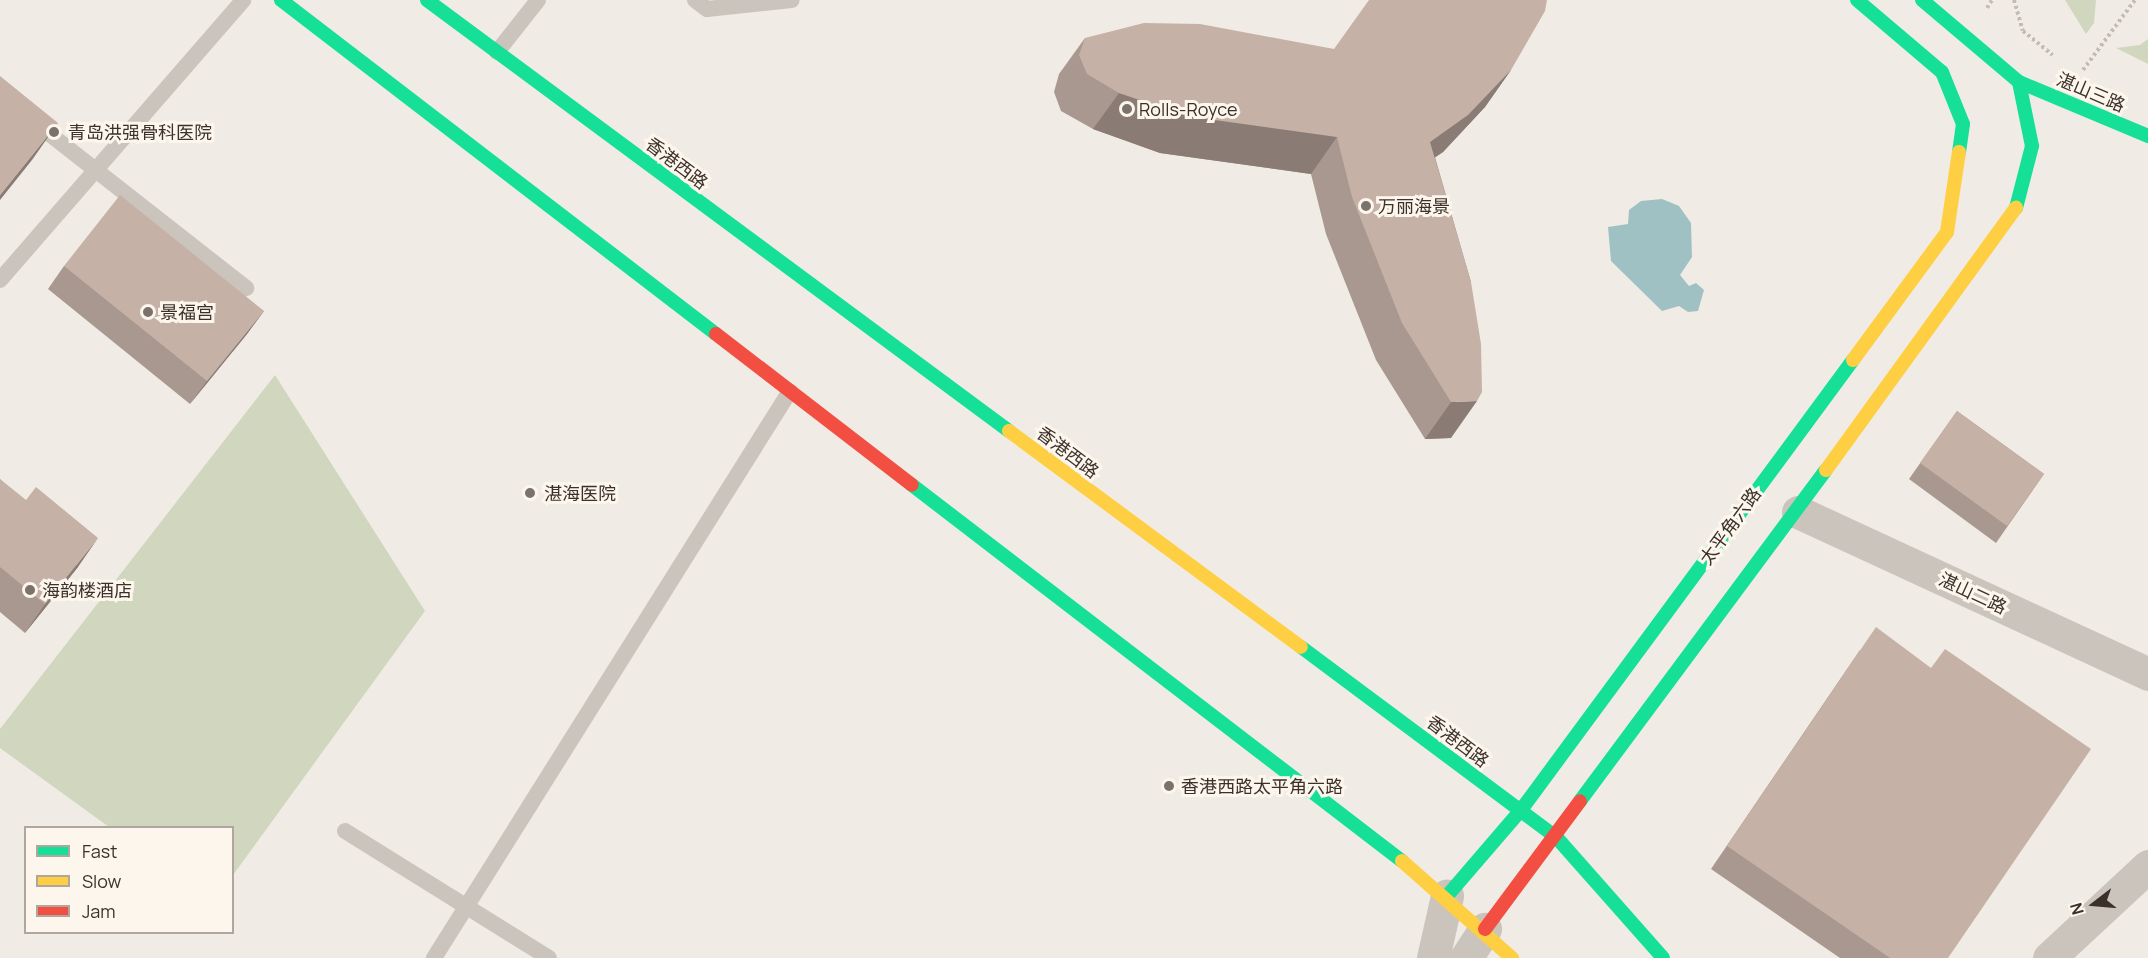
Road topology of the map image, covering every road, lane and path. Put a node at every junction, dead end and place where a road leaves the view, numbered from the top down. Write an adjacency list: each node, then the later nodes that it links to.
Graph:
1 (243, 0): 17 (lane)
2 (281, 0): 20 (main road)
3 (427, 0): 11 (main road, 香港西路)
4 (538, 0): 11 (lane)
5 (695, 0): 6 (lane)
6 (792, 0)
7 (1857, 0): 23 (main road, 太平角六路)
8 (1922, 0): 14 (main road, 湛山三路)
9 (2014, 0): 12 (path)
10 (2135, 0): 13 (path)
11 (497, 52): 23 (main road, 香港西路)
12 (2060, 61)
13 (2089, 79)
14 (2019, 81): 16 (main road, 湛山三路); 21 (main road)
15 (0, 95): 17 (lane)
16 (2148, 136)
17 (96, 170): 18 (lane); 19 (lane)
18 (0, 280)
19 (246, 288)
20 (790, 391): 27 (main road); 28 (lane)
21 (1798, 512): 22 (street, 湛山二路); 25 (main road)
22 (2148, 674)
23 (1521, 810): 25 (main road, 香港西路); 27 (main road, 太平角六路)
24 (345, 831): 28 (lane)
25 (1557, 838): 29 (main road); 35 (main road, 香港西路)
26 (2148, 866): 36 (street)
27 (1447, 896): 29 (main road); 32 (street, 太平角六路)
28 (466, 907): 30 (lane); 31 (lane)
29 (1485, 929): 33 (street); 34 (main road)
30 (434, 958)
31 (549, 958)
32 (1433, 958)
33 (1466, 958)
34 (1512, 958)
35 (1663, 958)
36 (2049, 958)

